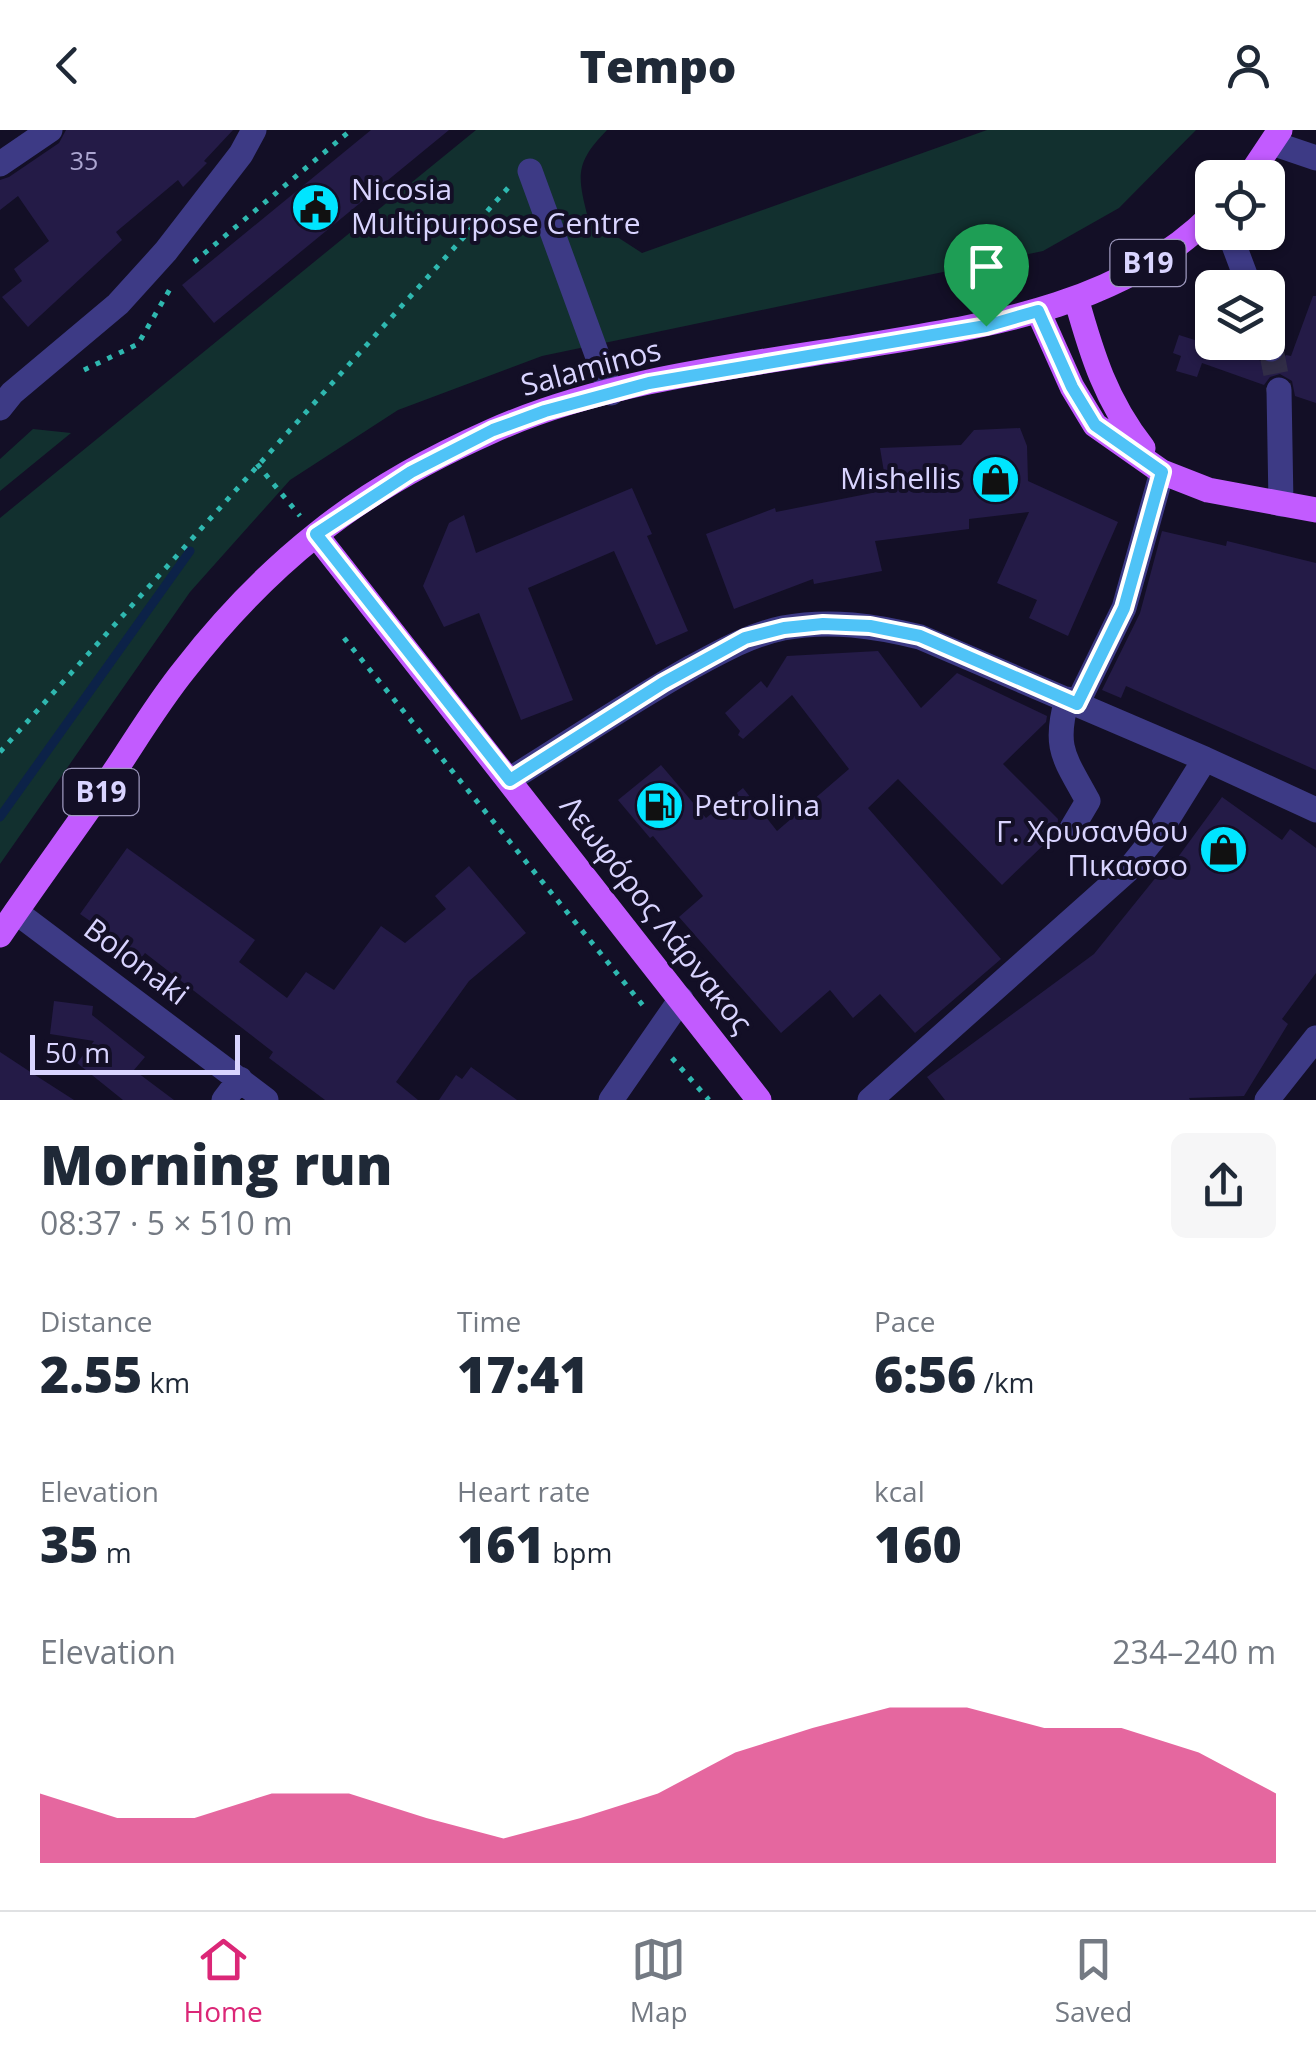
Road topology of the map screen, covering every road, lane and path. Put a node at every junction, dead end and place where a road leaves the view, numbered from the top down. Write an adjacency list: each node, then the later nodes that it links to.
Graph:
1 (50, 130): 7 (street)
2 (254, 130): 17 (street)
3 (351, 130): 10 (path)
4 (1276, 137): 5 (street); 6 (main road)
5 (1316, 158)
6 (1260, 160)
7 (0, 164)
8 (530, 171): 16 (street); 18 (path)
9 (1195, 229): 12 (main road, Salaminos / B19)
10 (191, 264)
11 (177, 277): 14 (path)
12 (1076, 298): 13 (main road, Salaminos / B19); 19 (main road)
13 (1038, 311): 16 (main road, Salaminos / B19); 19 (main road)
14 (72, 380)
15 (1279, 390): 20 (street)
16 (610, 393): 22 (main road, Salaminos / B19)
17 (0, 408)
18 (257, 464): 22 (path); 25 (path)
19 (1162, 472): 20 (main road); 24 (street)
20 (1281, 504): 21 (main road)
21 (1316, 510)
22 (316, 534): 27 (main road, Λεωφόρος Λάρνακος); 30 (main road, Salaminos / B19)
23 (344, 638): 34 (path)
24 (1072, 702): 26 (street); 27 (street); 29 (street)
25 (0, 752)
26 (1206, 759): 28 (street); 40 (street)
27 (510, 780): 32 (main road, Λεωφόρος Λάρνακος)
28 (1316, 810)
29 (1072, 828)
30 (16, 912): 31 (main road, Salaminos / B19); 35 (street, Bolonaki)
31 (0, 935)
32 (680, 999): 34 (street); 39 (main road, Λεωφόρος Λάρνακος)
33 (1316, 1038): 41 (street)
34 (652, 1041): 37 (street); 38 (path)
35 (232, 1090): 36 (street, Bolonaki)
36 (266, 1100)
37 (611, 1100)
38 (709, 1100)
39 (760, 1100)
40 (870, 1100)
41 (1267, 1100)

